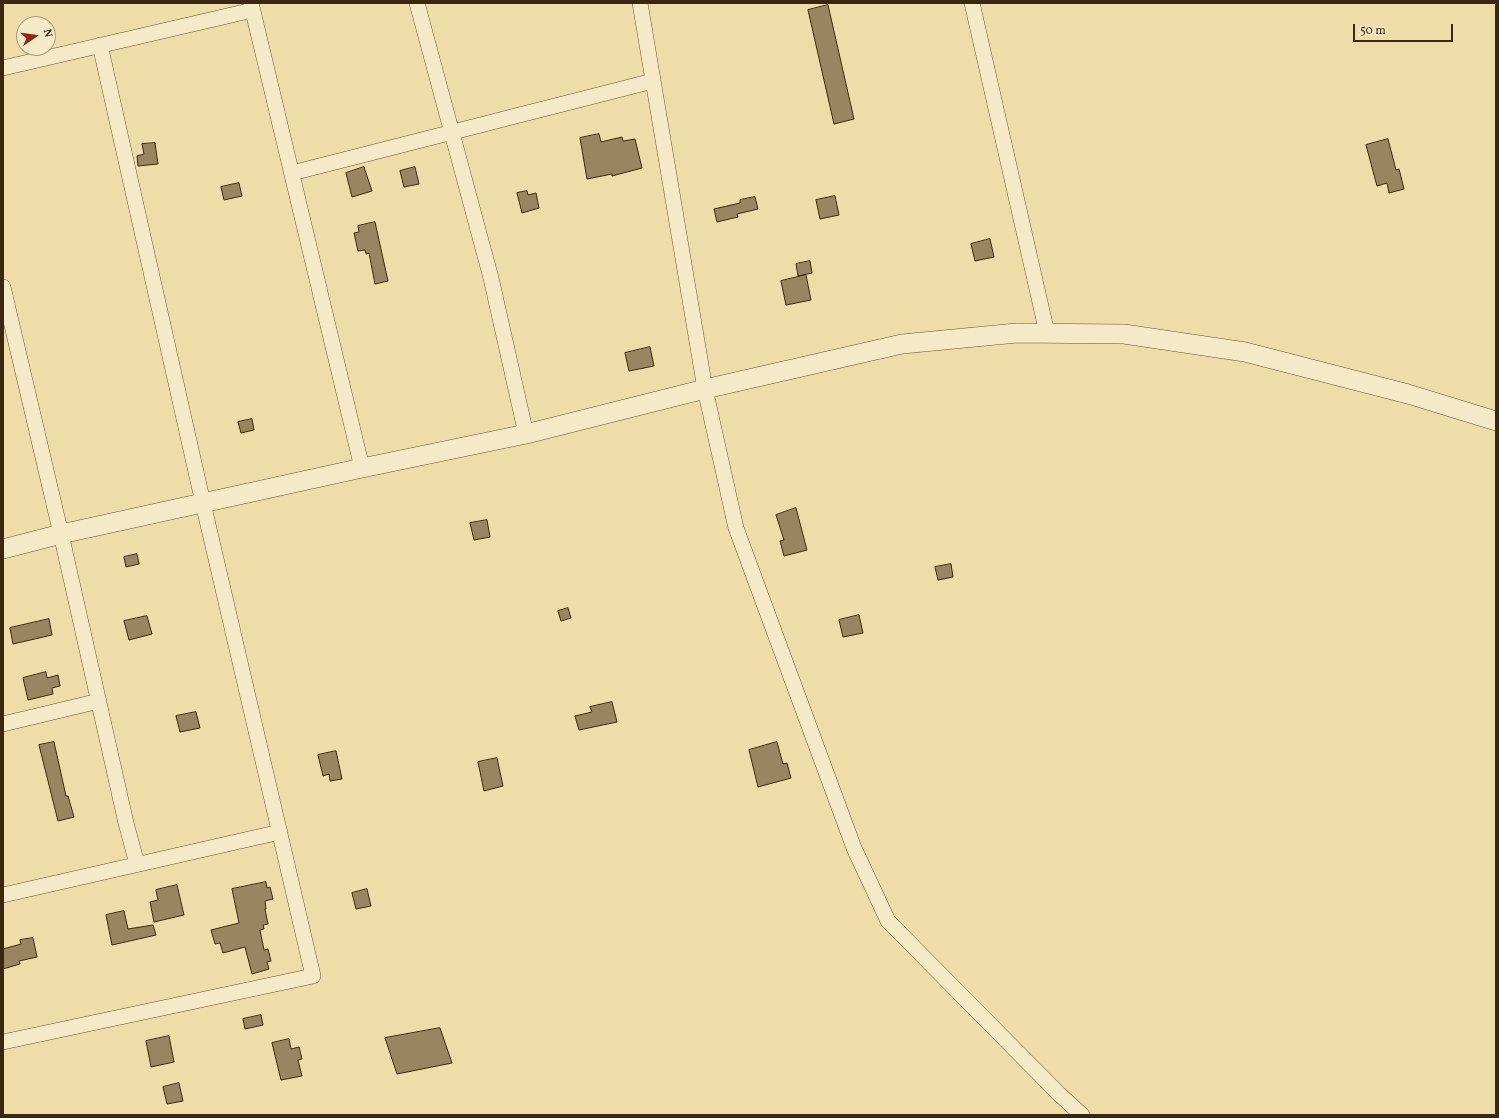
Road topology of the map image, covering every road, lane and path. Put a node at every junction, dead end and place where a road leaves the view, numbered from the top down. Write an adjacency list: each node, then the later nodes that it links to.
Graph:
1 (417, 3): 8 (street)
2 (640, 3): 7 (street)
3 (972, 3): 11 (street)
4 (252, 6): 5 (street); 9 (street)
5 (100, 45): 6 (street); 16 (street)
6 (3, 68)
7 (653, 81): 8 (street); 12 (street)
8 (452, 132): 9 (street); 14 (street)
9 (292, 173): 15 (street)
10 (3, 287): 17 (street)
11 (1046, 333): 12 (street); 13 (street)
12 (705, 389): 14 (street); 25 (street)
13 (1496, 421)
14 (526, 434): 15 (street)
15 (362, 468): 16 (street)
16 (203, 503): 17 (street); 21 (street)
17 (61, 534): 18 (street); 19 (street)
18 (3, 549)
19 (99, 701): 20 (street); 22 (street)
20 (3, 724)
21 (280, 832): 22 (street); 24 (street)
22 (137, 864): 23 (street)
23 (3, 895)
24 (3, 1042)
25 (1082, 1115)

